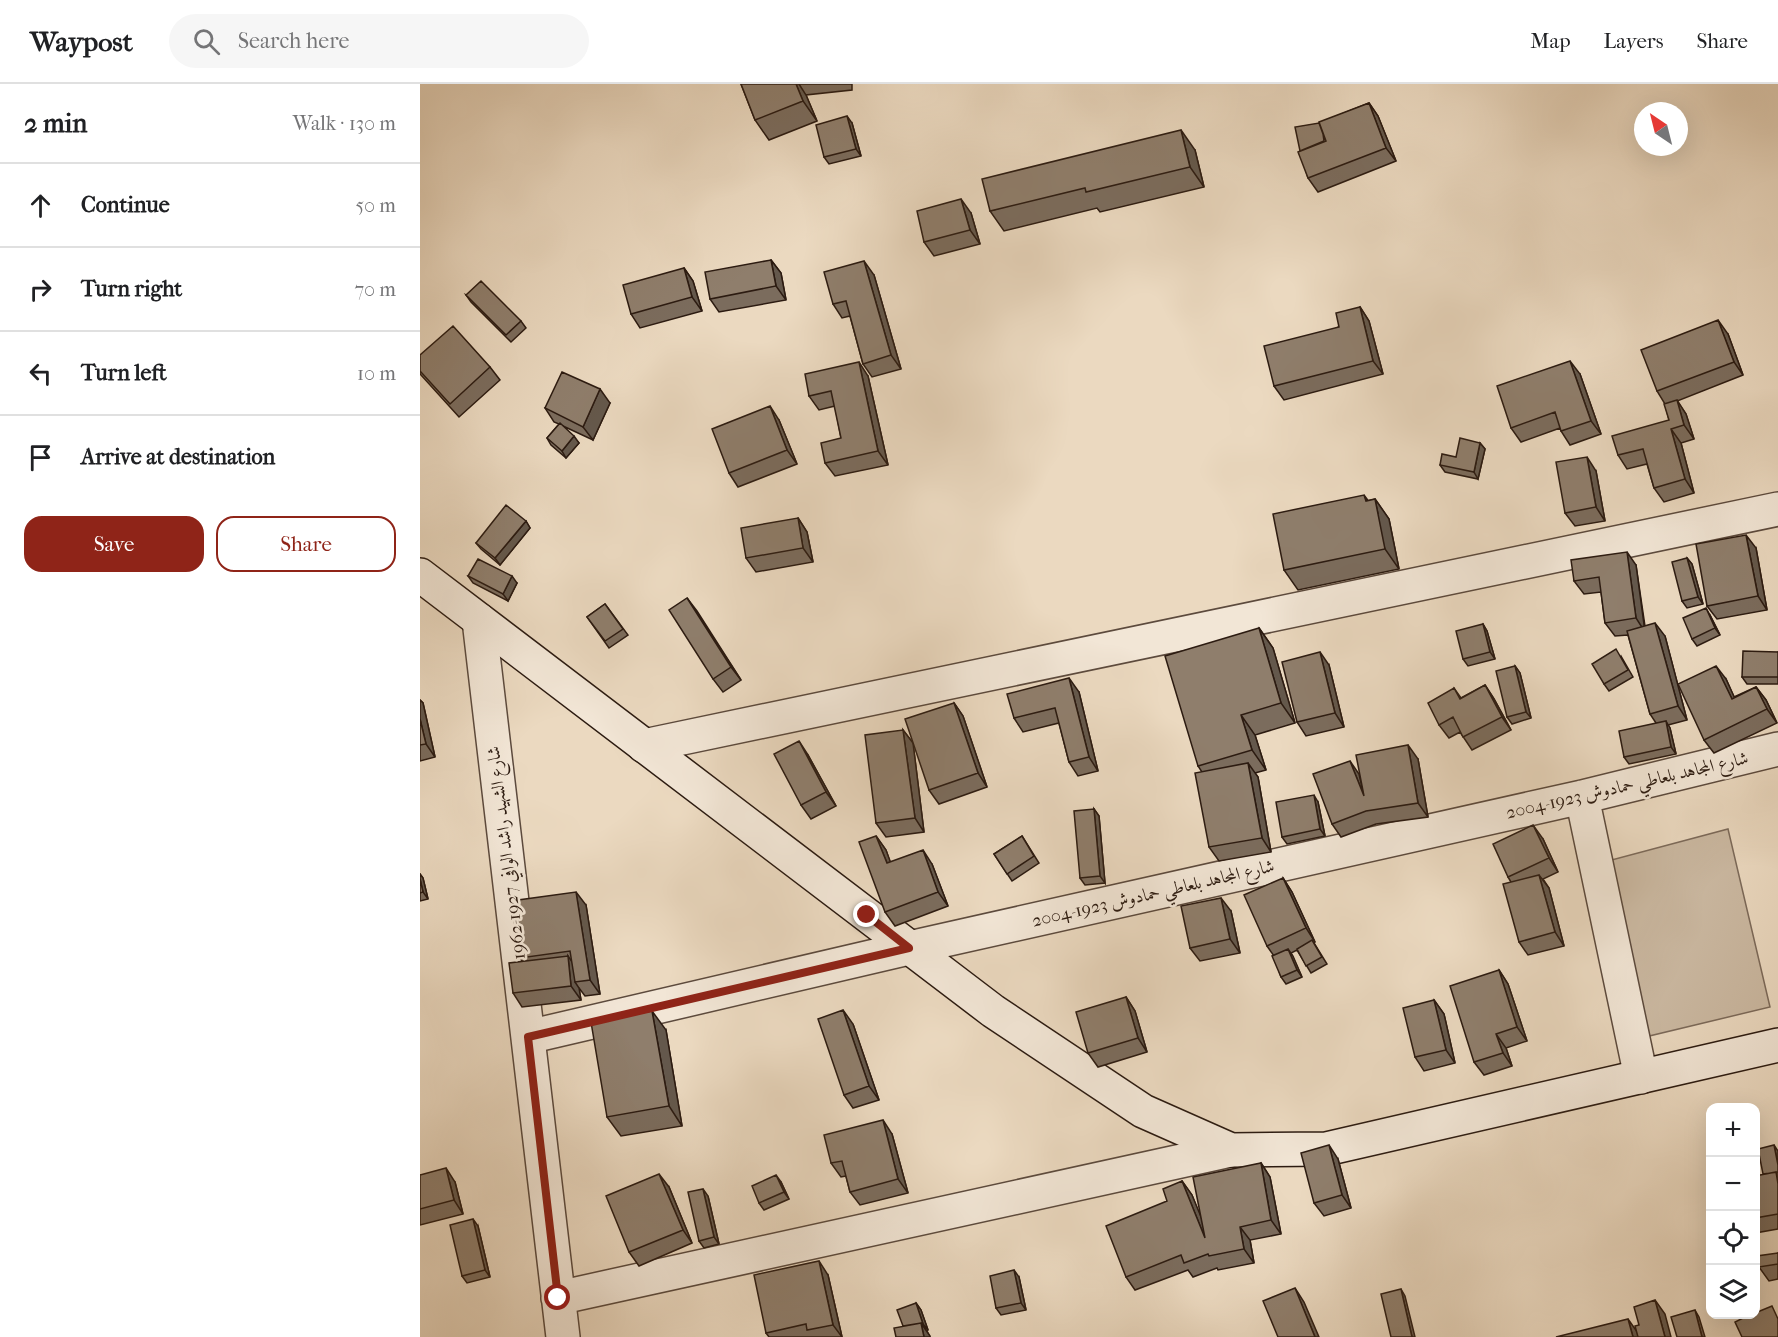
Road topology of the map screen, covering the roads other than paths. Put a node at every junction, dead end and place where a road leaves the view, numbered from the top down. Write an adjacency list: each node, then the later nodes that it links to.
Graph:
1 (1778, 509): 4 (street)
2 (420, 575): 3 (street)
3 (479, 620): 4 (street); 8 (street, شارع الشهيد راشد الوافي 1927-1962)
4 (644, 746): 7 (street)
5 (1778, 748): 6 (street, شارع المجاهد بلعاطي حمادوش 1923-2004)
6 (1582, 797): 7 (street, شارع المجاهد بلعاطي حمادوش 1923-2004); 10 (street)
7 (909, 948): 8 (street, شارع المجاهد بلعاطي حمادوش 1923-2004); 11 (street)
8 (528, 1037): 12 (street, شارع الشهيد راشد الوافي 1927-1962)
9 (1778, 1046): 10 (street)
10 (1641, 1077): 11 (street)
11 (1231, 1150): 12 (street)
12 (558, 1298): 13 (street, شارع الشهيد راشد الوافي 1927-1962)
13 (563, 1337)

